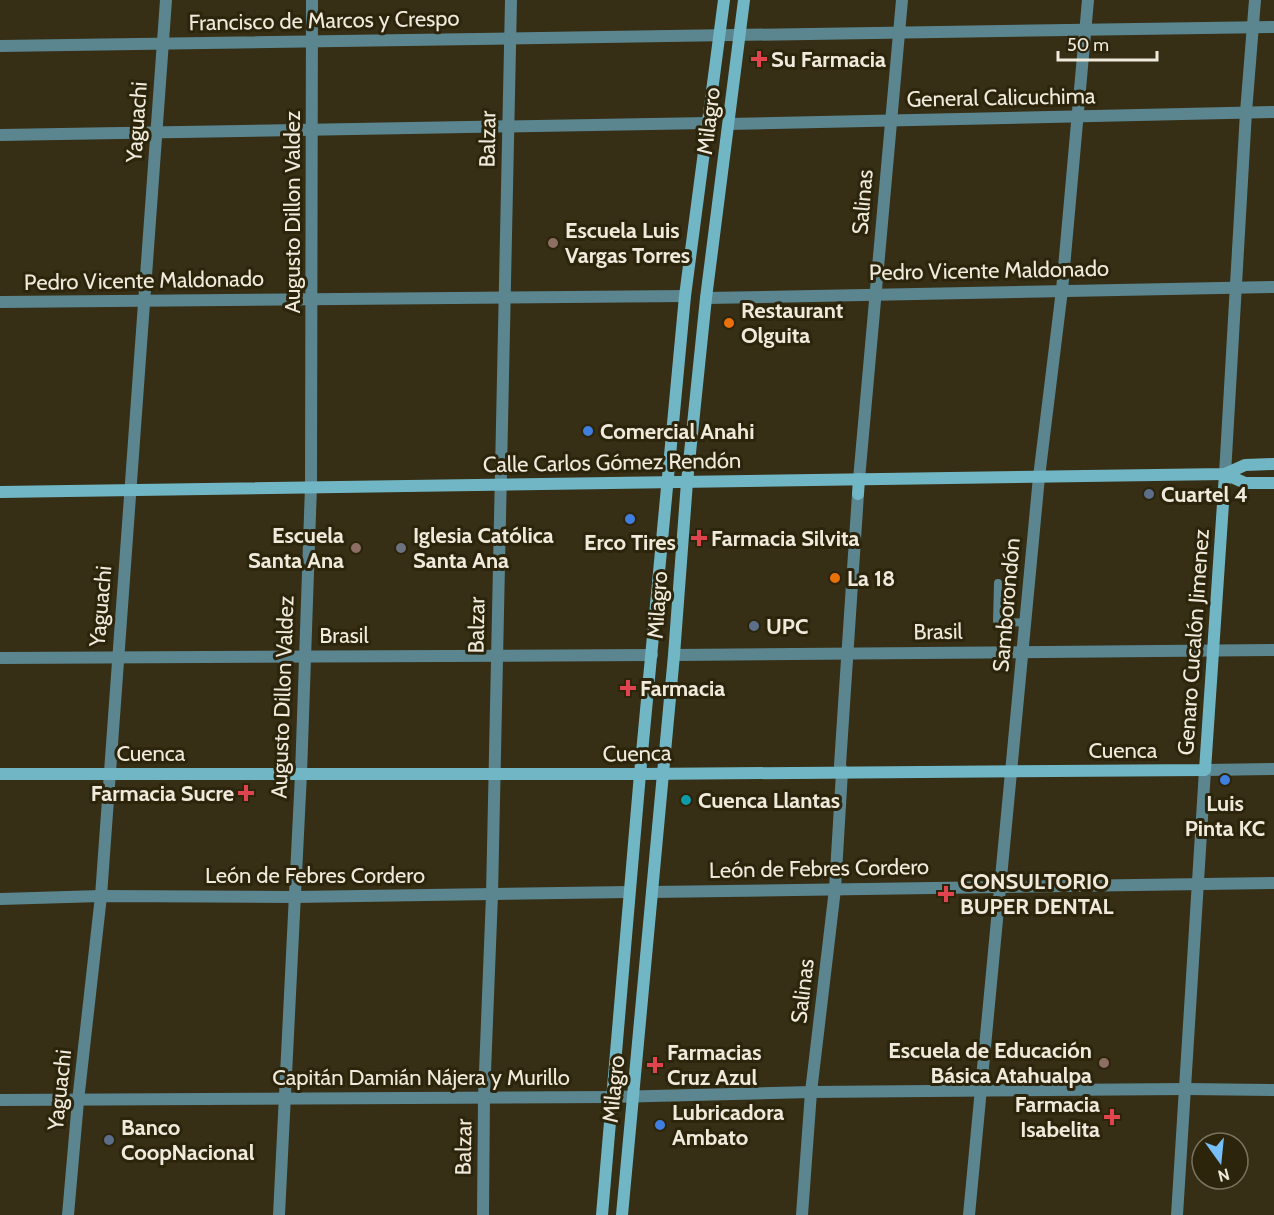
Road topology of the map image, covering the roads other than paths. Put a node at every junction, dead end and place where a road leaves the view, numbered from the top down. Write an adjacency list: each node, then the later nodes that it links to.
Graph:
1 (166, 0): 17 (street, Yaguachi)
2 (312, 0): 16 (street, Augusto Dillon Valdez)
3 (511, 0): 15 (street, Balzar)
4 (724, 0): 13 (main road, Milagro)
5 (744, 0): 14 (main road, Milagro)
6 (902, 0): 12 (street, Salinas)
7 (1088, 0): 11 (street, Samborondón)
8 (1255, 0): 9 (street, Genaro Cucalón Jimenez)
9 (1252, 27): 10 (street); 11 (street); 19 (street, Genaro Cucalón Jimenez)
10 (1274, 27)
11 (1086, 30): 12 (street); 21 (street, Samborondón)
12 (899, 33): 14 (street); 22 (street, Salinas)
13 (720, 36): 14 (street, Francisco de Marcos y Crespo); 15 (street, Francisco de Marcos y Crespo); 23 (main road, Milagro)
14 (740, 36): 24 (main road, Milagro)
15 (510, 39): 16 (street, Francisco de Marcos y Crespo); 25 (street, Balzar)
16 (312, 42): 17 (street, Francisco de Marcos y Crespo); 26 (street, Augusto Dillon Valdez)
17 (163, 44): 18 (street, Francisco de Marcos y Crespo); 27 (street, Yaguachi)
18 (0, 46)
19 (1246, 112): 20 (street, General Calicuchima); 21 (street, General Calicuchima); 29 (street, Genaro Cucalón Jimenez)
20 (1274, 112)
21 (1078, 117): 22 (street, General Calicuchima); 31 (street, Samborondón)
22 (891, 120): 24 (street, General Calicuchima); 32 (street, Salinas)
23 (708, 123): 25 (street); 33 (main road, Milagro)
24 (729, 124): 35 (main road, Milagro)
25 (508, 127): 26 (street); 34 (street, Balzar)
26 (313, 130): 27 (street); 36 (street, Augusto Dillon Valdez)
27 (156, 133): 28 (street); 37 (street, Yaguachi)
28 (0, 135)
29 (1237, 287): 30 (street, Pedro Vicente Maldonado); 31 (street, Pedro Vicente Maldonado); 40 (street, Genaro Cucalón Jimenez)
30 (1274, 287)
31 (1062, 290): 32 (street, Pedro Vicente Maldonado); 41 (street, Samborondón)
32 (875, 294): 35 (street, Pedro Vicente Maldonado); 42 (street, Salinas)
33 (685, 296): 34 (street, Pedro Vicente Maldonado); 43 (main road, Milagro)
34 (504, 297): 36 (street, Pedro Vicente Maldonado); 46 (street, Balzar)
35 (706, 298): 44 (main road, Milagro)
36 (313, 299): 37 (street, Pedro Vicente Maldonado); 47 (street, Augusto Dillon Valdez)
37 (145, 301): 38 (street, Pedro Vicente Maldonado); 48 (street, Yaguachi)
38 (0, 302)
39 (1274, 464): 40 (main road, Calle Carlos Gómez Rendón)
40 (1225, 474): 41 (main road, Calle Carlos Gómez Rendón); 45 (main road, Calle Carlos Gómez Rendón); 53 (main road, Genaro Cucalón Jimenez)
41 (1039, 477): 42 (main road, Calle Carlos Gómez Rendón); 52 (street, Samborondón)
42 (858, 479): 44 (main road, Calle Carlos Gómez Rendón); 50 (main road)
43 (668, 482): 44 (main road, Calle Carlos Gómez Rendón); 46 (main road, Calle Carlos Gómez Rendón); 57 (main road, Milagro)
44 (687, 482): 58 (main road, Milagro)
45 (1274, 483)
46 (500, 485): 47 (main road, Calle Carlos Gómez Rendón); 61 (street, Balzar)
47 (311, 486): 48 (main road, Calle Carlos Gómez Rendón); 60 (street, Augusto Dillon Valdez)
48 (131, 490): 49 (main road, Calle Carlos Gómez Rendón); 59 (street, Yaguachi)
49 (0, 492)
50 (858, 494): 56 (street, Salinas)
51 (998, 583): 52 (lane)
52 (1025, 622): 55 (street, Samborondón)
53 (1213, 650): 54 (street, Brasil); 55 (street, Brasil); 64 (main road, Genaro Cucalón Jimenez)
54 (1274, 650)
55 (1022, 651): 56 (street, Brasil); 66 (street, Samborondón)
56 (849, 653): 58 (street, Brasil); 63 (street, Salinas)
57 (652, 655): 61 (street, Brasil); 72 (main road, Milagro)
58 (674, 655): 67 (main road, Milagro)
59 (117, 656): 60 (street, Brasil); 62 (street, Brasil); 69 (street, Yaguachi)
60 (304, 656): 61 (street, Brasil); 70 (street, Augusto Dillon Valdez)
61 (496, 656): 71 (street, Balzar)
62 (0, 658)
63 (841, 769): 66 (main road, Cuenca); 67 (main road, Cuenca); 76 (street, Salinas)
64 (1205, 770): 65 (street, Cuenca); 66 (main road, Cuenca); 73 (street, Genaro Cucalón Jimenez)
65 (1274, 770)
66 (1011, 771): 75 (street, Samborondón)
67 (663, 773): 72 (main road, Cuenca); 78 (main road, Milagro)
68 (0, 774): 69 (main road, Cuenca)
69 (108, 774): 70 (main road, Cuenca); 80 (street, Yaguachi)
70 (301, 774): 71 (main road, Cuenca); 81 (street, Augusto Dillon Valdez)
71 (493, 774): 72 (main road, Cuenca); 79 (street, Balzar)
72 (640, 774): 77 (main road, Milagro)
73 (1199, 883): 74 (street, León de Febres Cordero); 75 (street, León de Febres Cordero); 83 (street, Genaro Cucalón Jimenez)
74 (1274, 883)
75 (1000, 885): 76 (street, León de Febres Cordero); 86 (street, Samborondón)
76 (835, 889): 78 (street, León de Febres Cordero); 85 (street, Salinas)
77 (629, 892): 79 (street, León de Febres Cordero); 89 (main road, Milagro)
78 (652, 892): 87 (main road, Milagro)
79 (492, 895): 81 (street, León de Febres Cordero); 88 (street, Balzar)
80 (100, 896): 81 (street, León de Febres Cordero); 82 (street, León de Febres Cordero); 92 (street, Yaguachi)
81 (294, 897): 90 (street, Augusto Dillon Valdez)
82 (0, 899)
83 (1186, 1089): 84 (street, Capitán Damián Nájera y Murillo); 86 (street, Capitán Damián Nájera y Murillo); 100 (street, Genaro Cucalón Jimenez)
84 (1274, 1090)
85 (811, 1092): 86 (street, Capitán Damián Nájera y Murillo); 87 (street, Capitán Damián Nájera y Murillo); 98 (street, Salinas)
86 (981, 1092): 99 (street, Samborondón)
87 (633, 1096): 89 (street, Capitán Damián Nájera y Murillo); 97 (main road, Milagro)
88 (484, 1097): 89 (street, Capitán Damián Nájera y Murillo); 90 (street, Capitán Damián Nájera y Murillo); 95 (street, Balzar)
89 (612, 1097): 96 (main road, Milagro)
90 (284, 1098): 92 (street, Capitán Damián Nájera y Murillo); 94 (street, Augusto Dillon Valdez)
91 (0, 1101): 92 (street, Capitán Damián Nájera y Murillo)
92 (78, 1101): 93 (street, Yaguachi)
93 (68, 1215)
94 (279, 1215)
95 (483, 1215)
96 (602, 1215)
97 (622, 1215)
98 (802, 1215)
99 (969, 1215)
100 (1177, 1215)

